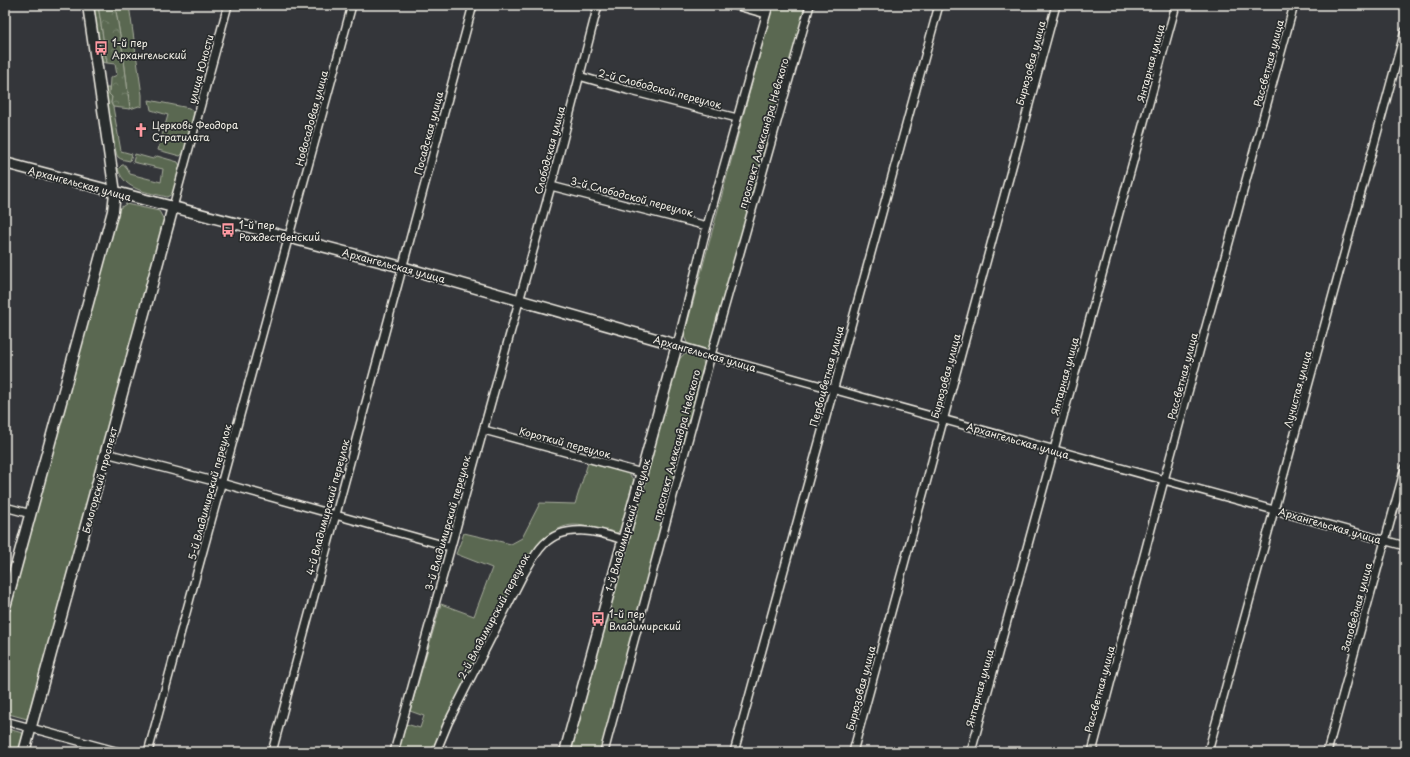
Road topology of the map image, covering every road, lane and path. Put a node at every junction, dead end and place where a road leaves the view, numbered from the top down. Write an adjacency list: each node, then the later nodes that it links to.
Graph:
1 (88, 5): 19 (street)
2 (228, 5): 20 (street, улица Юности)
3 (352, 5): 22 (street, Новосадовая улица)
4 (473, 5): 23 (street, Посадская улица)
5 (598, 5): 15 (street, Слободская улица)
6 (734, 5): 13 (street)
7 (769, 5): 13 (street)
8 (810, 5): 26 (street, проспект Александра Невского)
9 (939, 5): 27 (street, Первоцветная улица)
10 (1056, 5): 28 (street, Бирюзовая улица)
11 (1176, 5): 30 (street, Янтарная улица)
12 (1294, 5): 34 (street, Рассветная улица)
13 (766, 14): 16 (street)
14 (1405, 32): 37 (street, Лучистая улица)
15 (579, 76): 16 (street, 2-й Слободской переулок); 18 (street, Слободская улица)
16 (737, 118): 21 (street)
17 (5, 163): 19 (street, Архангельская улица)
18 (551, 186): 21 (street, 3-й Слободской переулок); 24 (street, Слободская улица)
19 (115, 193): 20 (street, Архангельская улица); 38 (street)
20 (173, 207): 22 (street, Архангельская улица); 31 (street, Белогорский проспект)
21 (708, 226): 25 (street)
22 (289, 237): 23 (street, Архангельская улица); 35 (street, 5-й Владимирский переулок)
23 (402, 267): 24 (street, Архангельская улица); 39 (street, 4-й Владимирский переулок)
24 (518, 300): 25 (street, Архангельская улица); 29 (street, 3-й Владимирский переулок)
25 (677, 345): 26 (street, Архангельская улица); 33 (street, 1-й Владимирский переулок)
26 (711, 356): 27 (street, Архангельская улица); 54 (street, проспект Александра Невского)
27 (833, 389): 28 (street, Архангельская улица); 55 (street, Первоцветная улица)
28 (944, 419): 30 (street, Архангельская улица); 56 (street, Бирюзовая улица)
29 (484, 430): 33 (street, Короткий переулок); 43 (street, 3-й Владимирский переулок)
30 (1054, 450): 34 (street, Архангельская улица); 57 (street, Янтарная улица)
31 (106, 453): 35 (street); 46 (street, Белогорский проспект)
32 (1405, 468): 41 (street, Заповедная улица)
33 (642, 473): 40 (street, 1-й Владимирский переулок)
34 (1164, 480): 37 (street, Архангельская улица); 58 (street, Рассветная улица)
35 (221, 484): 39 (street); 49 (street, 5-й Владимирский переулок)
36 (5, 507): 38 (street)
37 (1275, 510): 41 (street, Архангельская улица); 59 (street, Лучистая улица)
38 (31, 514): 44 (street)
39 (336, 515): 43 (street); 50 (street, 4-й Владимирский переулок)
40 (623, 540): 52 (street, 2-й Владимирский переулок); 53 (street, 1-й Владимирский переулок)
41 (1385, 540): 42 (street, Архангельская улица); 60 (street, Заповедная улица)
42 (1405, 546)
43 (450, 547): 51 (street, 3-й Владимирский переулок)
44 (5, 608)
45 (5, 722): 46 (street)
46 (31, 728): 47 (street, Белогорский проспект); 48 (street)
47 (24, 752)
48 (119, 752)
49 (148, 752)
50 (272, 752)
51 (394, 752)
52 (436, 752)
53 (564, 752)
54 (604, 752)
55 (734, 752)
56 (853, 752)
57 (972, 752)
58 (1092, 752)
59 (1208, 752)
60 (1327, 752)

